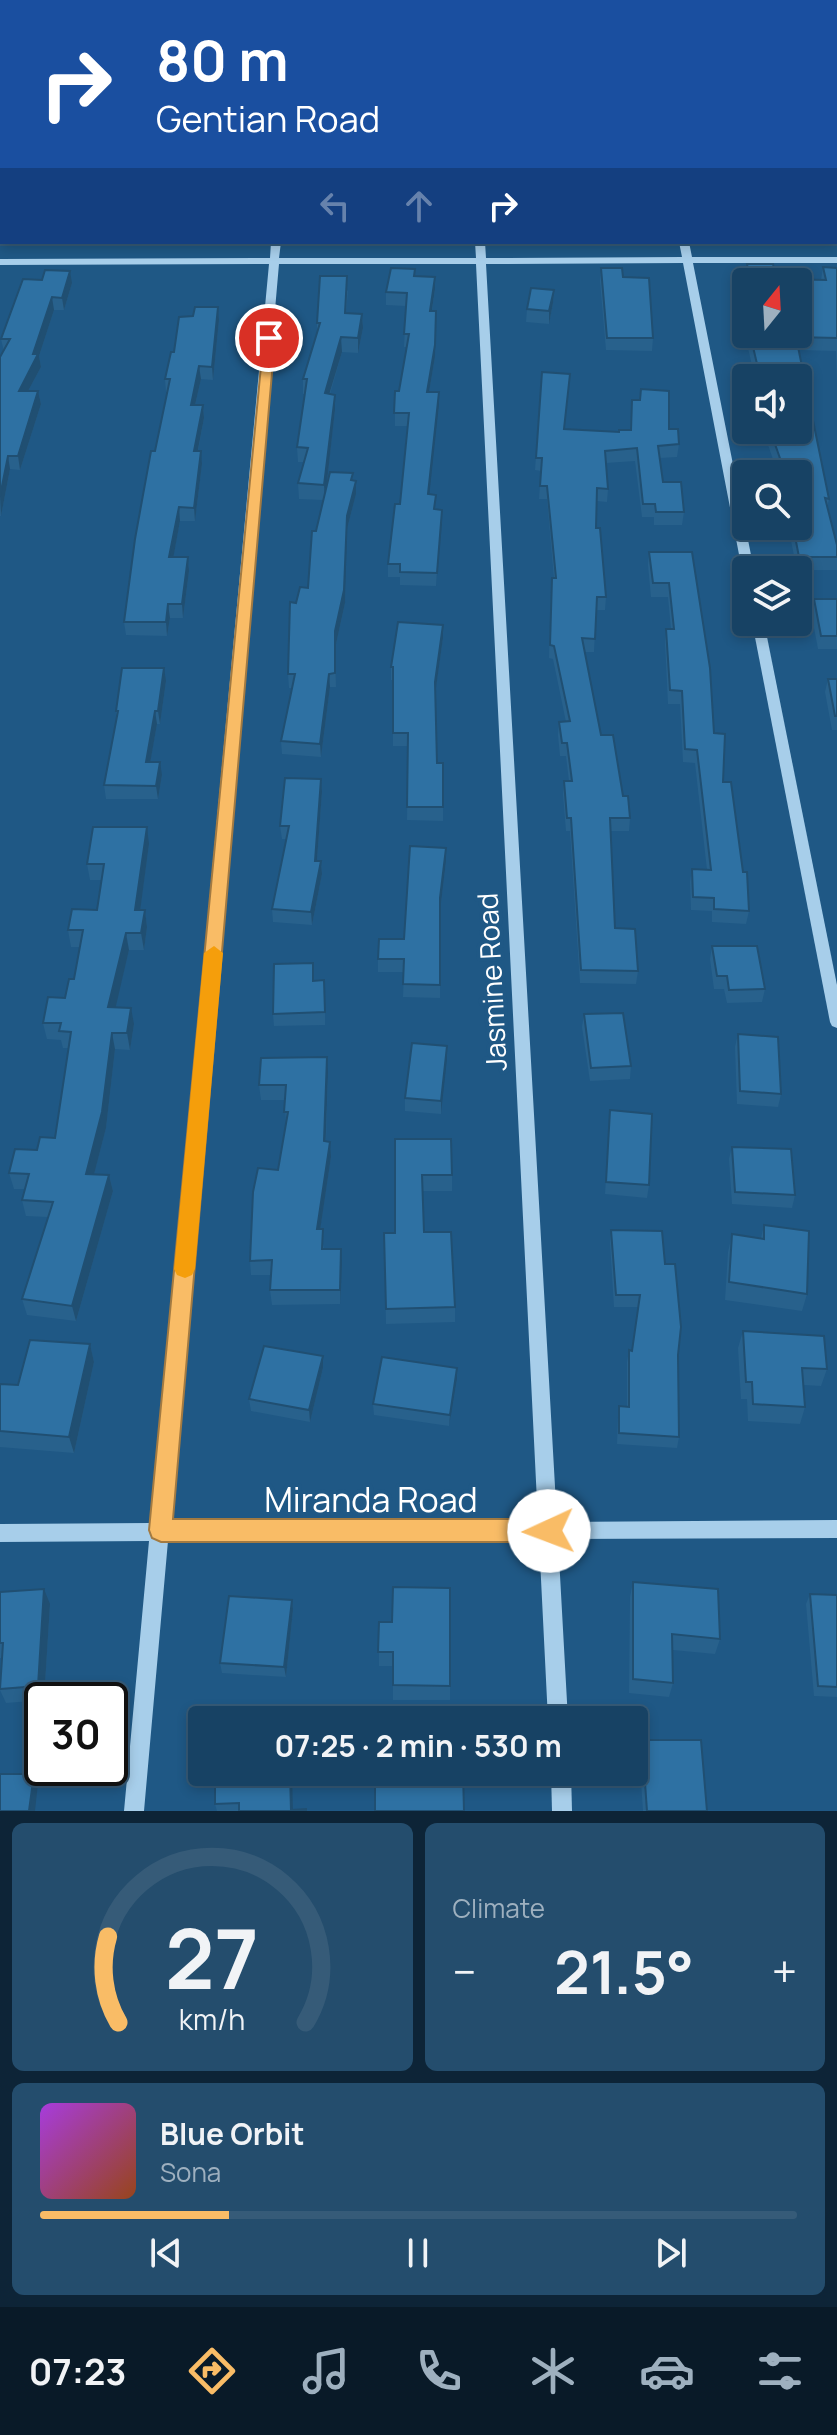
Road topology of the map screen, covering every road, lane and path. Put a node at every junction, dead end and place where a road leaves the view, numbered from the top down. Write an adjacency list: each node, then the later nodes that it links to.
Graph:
1 (276, 244): 7 (street)
2 (480, 244): 4 (street, Jasmine Road)
3 (684, 244): 5 (street)
4 (481, 260): 5 (street); 7 (street); 14 (street, Jasmine Road)
5 (687, 260): 6 (street); 9 (street)
6 (837, 260)
7 (274, 261): 8 (street); 13 (street)
8 (0, 262)
9 (745, 556)
10 (761, 636): 11 (street)
11 (837, 1022)
12 (837, 1529): 14 (street, Miranda Road)
13 (161, 1530): 14 (street, Miranda Road); 15 (street, Miranda Road); 18 (street)
14 (549, 1531): 16 (street, Jasmine Road)
15 (0, 1533)
16 (557, 1706)
17 (561, 1786): 19 (street)
18 (134, 1811)
19 (562, 1811)

